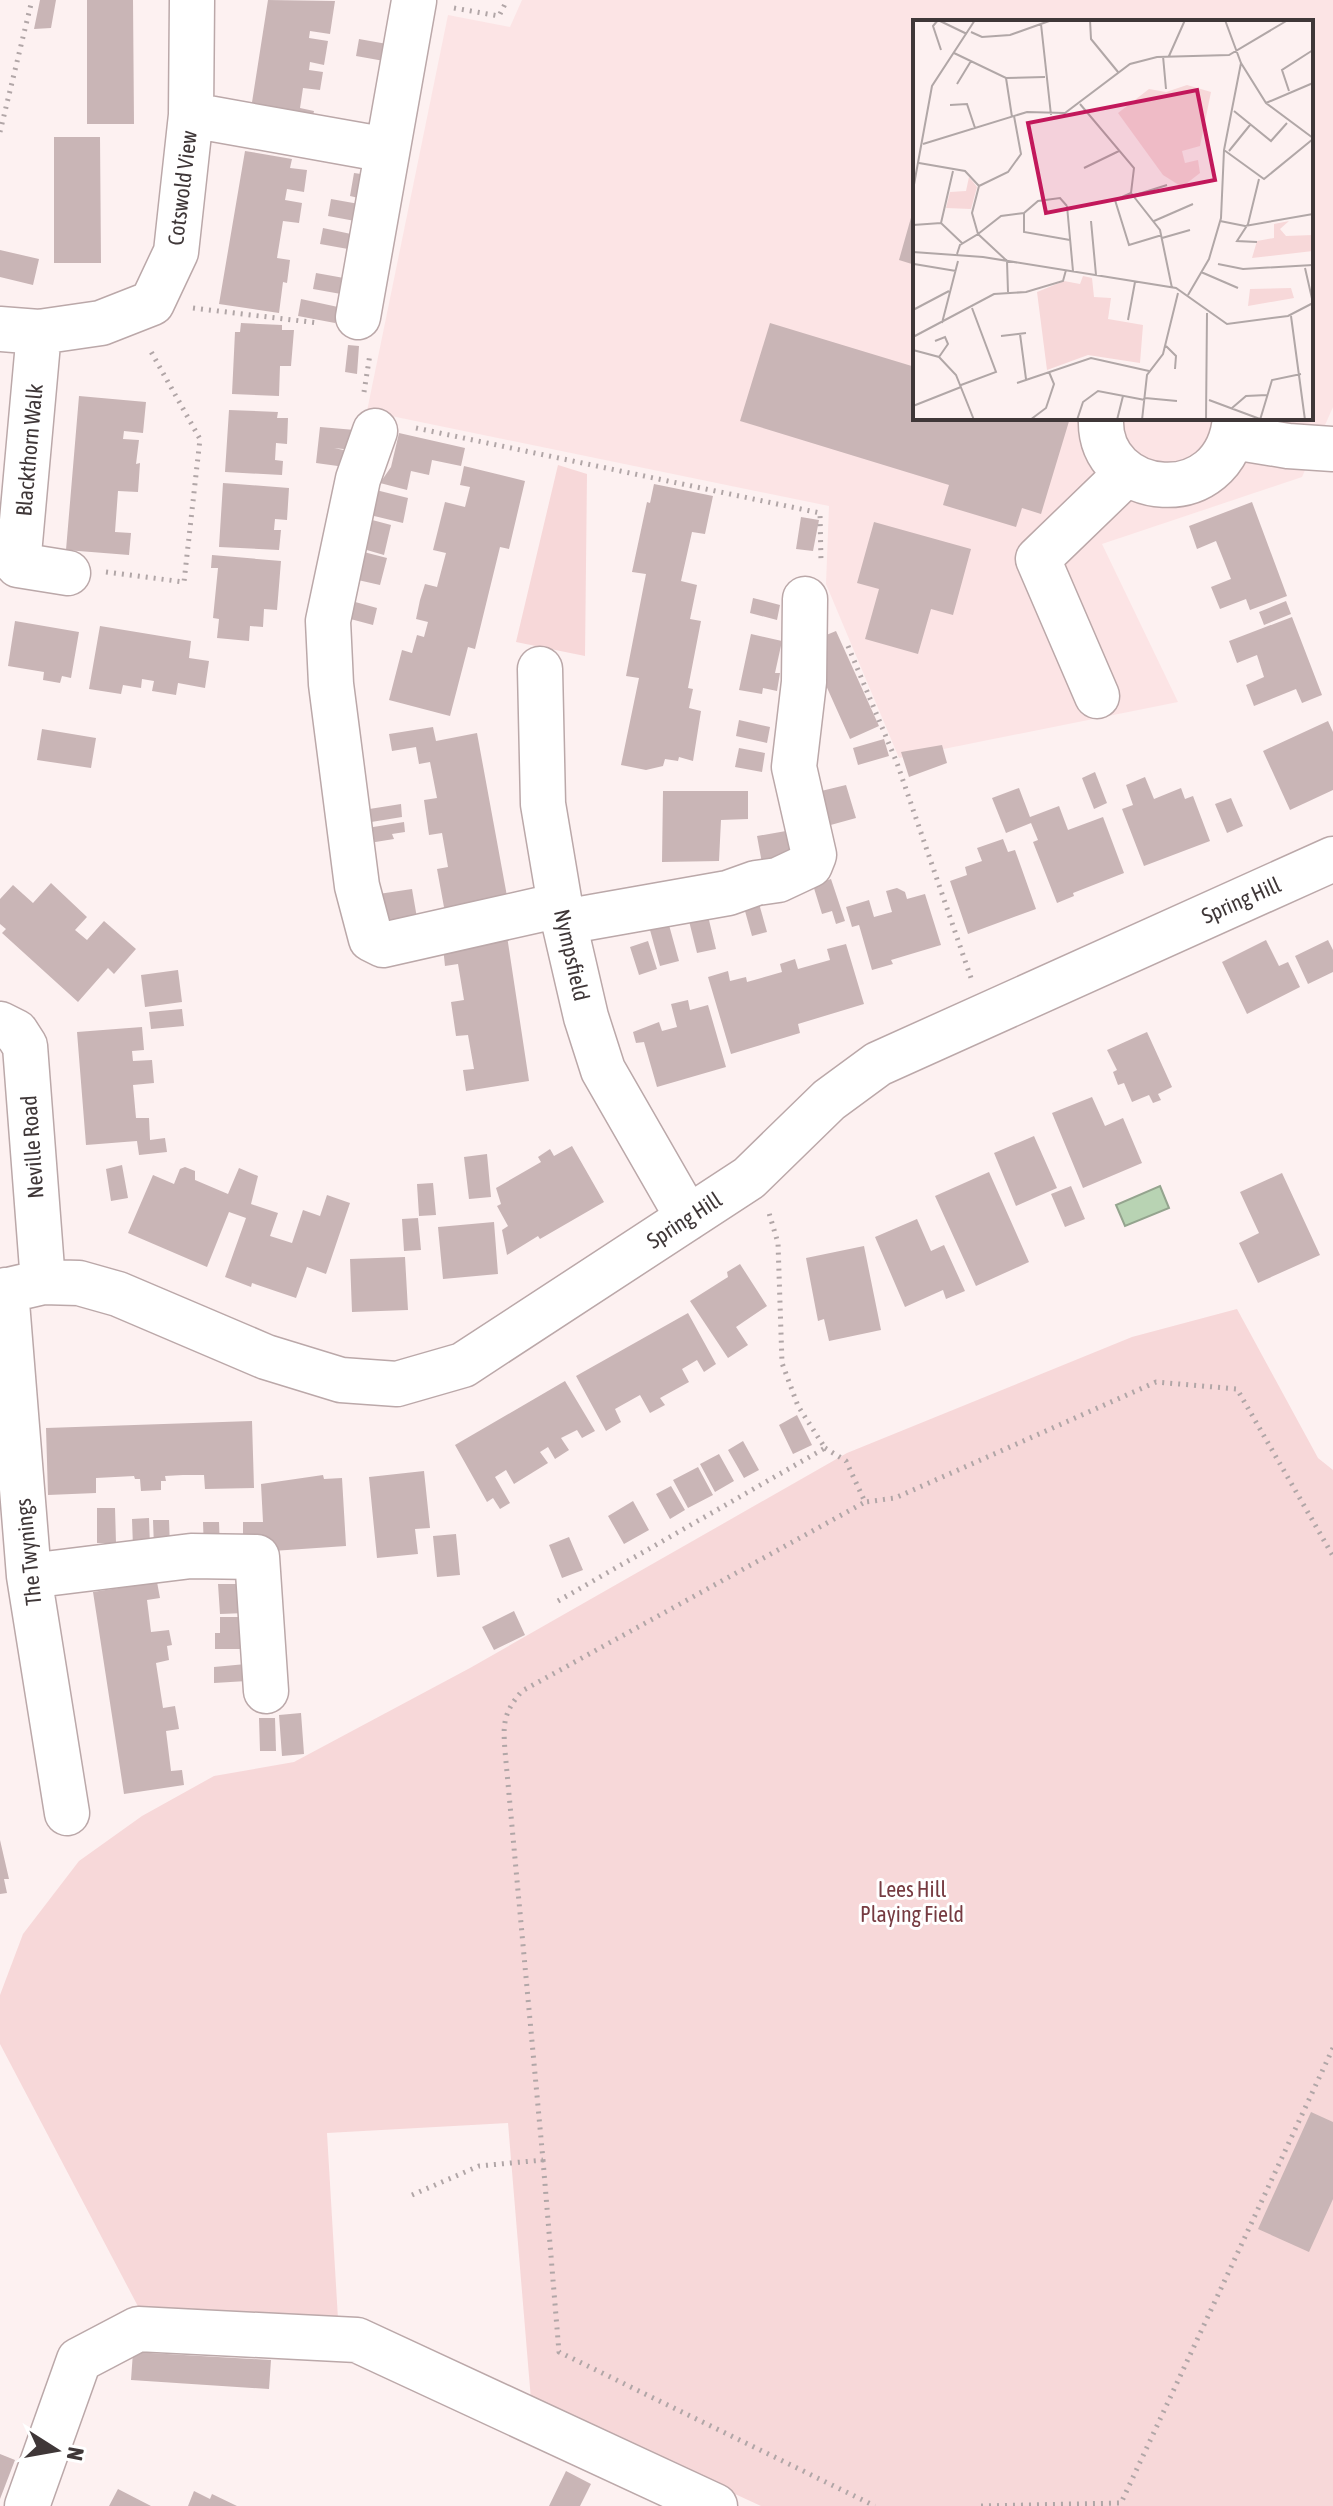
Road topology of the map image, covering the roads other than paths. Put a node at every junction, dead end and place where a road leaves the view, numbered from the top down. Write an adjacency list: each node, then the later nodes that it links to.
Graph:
1 (192, 0): 3 (street, Cotswold View)
2 (432, 4): 4 (street)
3 (191, 115): 4 (street); 6 (street, Cotswold View)
4 (387, 150): 5 (street)
5 (352, 329)
6 (20, 330): 12 (street, Blackthorn Walk)
7 (381, 419): 18 (street)
8 (1101, 420): 11 (street)
9 (1234, 428): 10 (street); 11 (street)
10 (1333, 449)
11 (1127, 473): 16 (street)
12 (9, 565): 13 (street, Blackthorn Walk)
13 (68, 573)
14 (813, 584): 18 (street)
15 (540, 669): 18 (street, Nympsfield)
16 (1097, 696)
17 (1333, 859): 20 (street, Spring Hill)
18 (562, 914): 20 (street, Nympsfield)
19 (0, 1024): 21 (street, Neville Road)
20 (688, 1218): 21 (street, Spring Hill)
21 (16, 1288): 22 (street, The Twynings)
22 (29, 1576): 23 (street); 24 (street, The Twynings)
23 (266, 1691)
24 (67, 1813)
25 (27, 2506): 26 (street)
26 (715, 2506)

